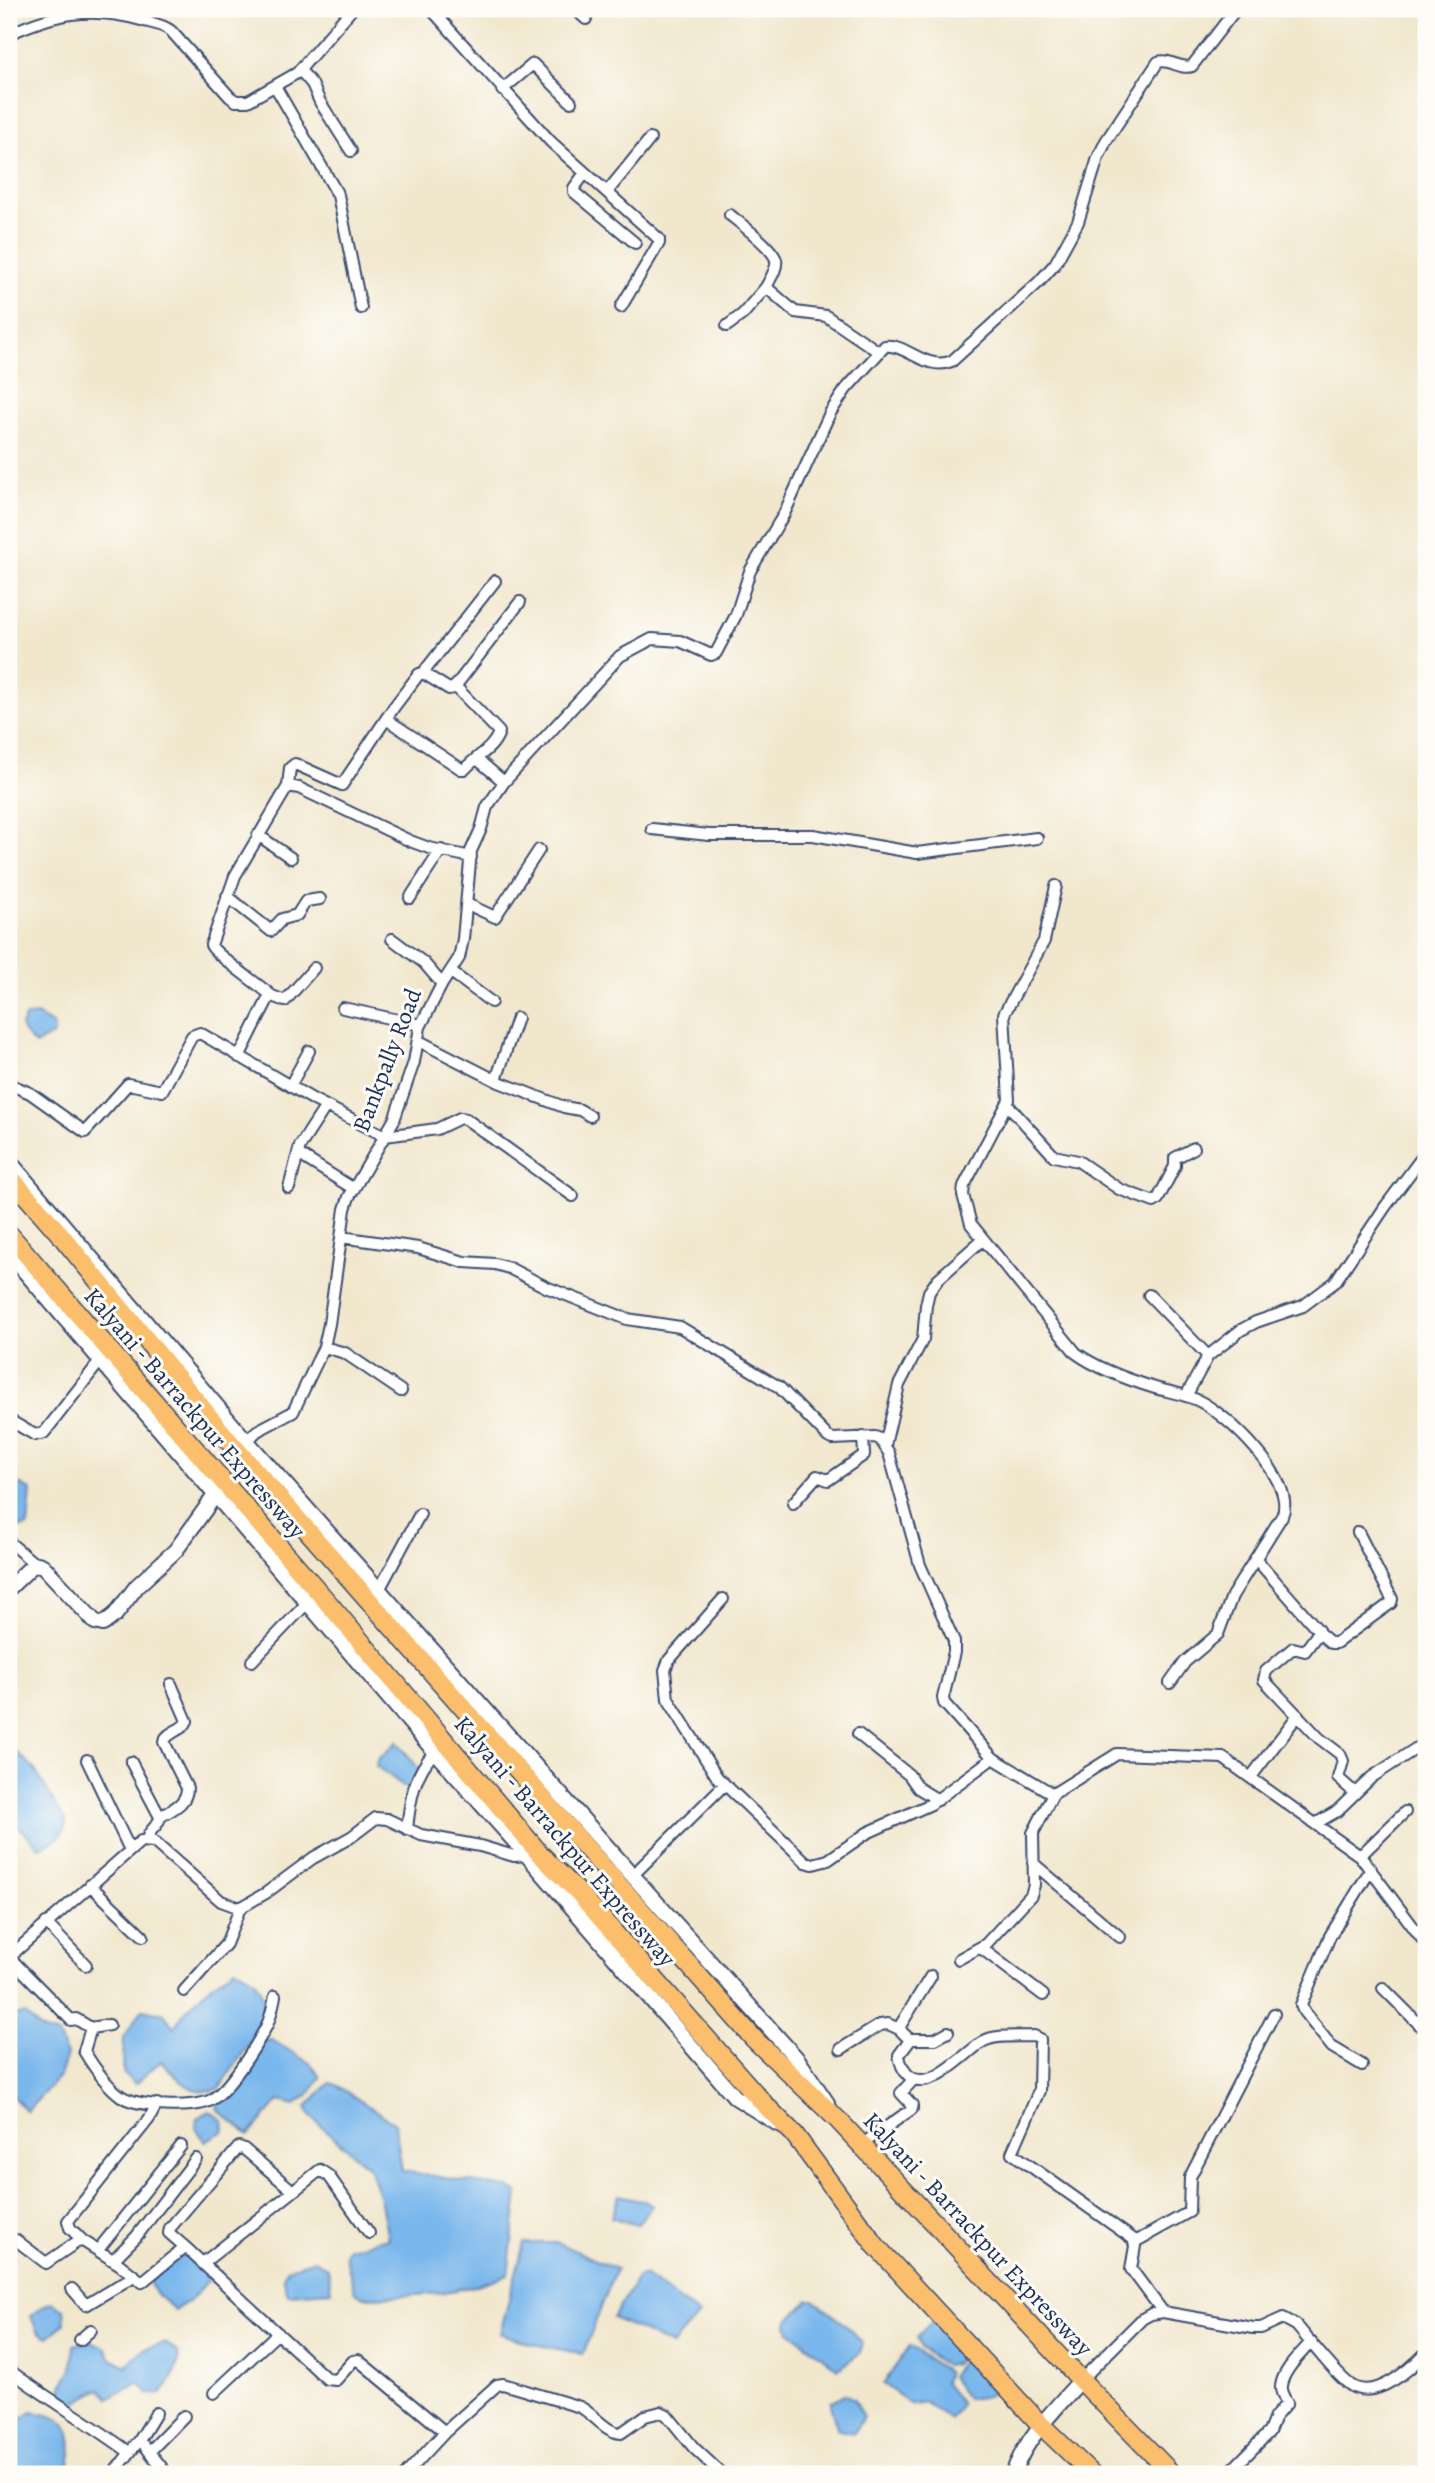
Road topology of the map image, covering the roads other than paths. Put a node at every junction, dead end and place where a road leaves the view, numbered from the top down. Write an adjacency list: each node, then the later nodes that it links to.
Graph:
1 (350, 9): 7 (street)
2 (431, 9): 9 (street)
3 (575, 9): 5 (street)
4 (1236, 9): 21 (street)
5 (586, 19)
6 (9, 34): 8 (street)
7 (300, 70): 8 (street); 12 (street)
8 (275, 86): 19 (street)
9 (502, 90): 10 (street); 13 (street)
10 (571, 102)
11 (650, 139): 14 (street)
12 (351, 151)
13 (585, 173): 14 (street); 16 (street)
14 (607, 192): 18 (street)
15 (730, 215): 17 (street)
16 (635, 243)
17 (766, 287): 20 (street); 21 (street)
18 (621, 307)
19 (361, 308)
20 (727, 326)
21 (878, 352): 29 (street, Bankpally Road)
22 (495, 581): 24 (street)
23 (520, 602): 25 (street)
24 (423, 673): 25 (street); 26 (street)
25 (455, 686): 27 (street)
26 (386, 719): 27 (street); 28 (street)
27 (477, 759): 29 (street)
28 (289, 777): 31 (street); 33 (street)
29 (504, 782): 35 (street, Bankpally Road)
30 (652, 829): 32 (street)
31 (258, 835): 36 (street); 38 (street)
32 (1037, 838)
33 (440, 850): 35 (street); 39 (street)
34 (539, 850): 41 (street)
35 (471, 857): 41 (street, Bankpally Road)
36 (291, 858)
37 (1056, 886): 57 (street)
38 (227, 897): 40 (street); 46 (street)
39 (410, 898)
40 (320, 899)
41 (467, 904): 44 (street, Bankpally Road)
42 (392, 939): 45 (street)
43 (314, 968): 46 (street)
44 (451, 972): 45 (street, Bankpally Road); 47 (street)
45 (442, 984): 50 (street, Bankpally Road)
46 (272, 996): 53 (street)
47 (491, 1002)
48 (343, 1008): 50 (street)
49 (517, 1018): 54 (street)
50 (421, 1025): 51 (street, Bankpally Road)
51 (419, 1041): 54 (street); 60 (street, Bankpally Road)
52 (309, 1051): 56 (street)
53 (239, 1057): 55 (street); 56 (street)
54 (496, 1080): 59 (street)
55 (9, 1084)
56 (290, 1086): 58 (street)
57 (1007, 1104): 61 (street); 71 (street)
58 (326, 1106): 60 (street); 63 (street)
59 (590, 1116)
60 (385, 1136): 67 (street, Bankpally Road); 68 (street)
61 (1194, 1149)
62 (1426, 1152): 75 (street)
63 (298, 1154): 66 (street); 67 (street)
64 (9, 1161): 81 (street)
65 (9, 1176): 148 (highway, Kalyani - Barrackpur Expressway)
66 (289, 1188)
67 (354, 1189): 70 (street, Bankpally Road)
68 (573, 1196)
69 (9, 1234): 149 (highway, Kalyani - Barrackpur Expressway)
70 (341, 1237): 74 (street, Bankpally Road); 80 (street)
71 (982, 1240): 78 (street); 82 (street)
72 (9, 1253): 76 (street)
73 (1149, 1295): 75 (street)
74 (324, 1347): 77 (street); 81 (street, Bankpally Road)
75 (1208, 1356): 78 (street)
76 (101, 1360): 79 (street); 83 (street)
77 (401, 1391)
78 (1186, 1396): 88 (street)
79 (9, 1420)
80 (863, 1437): 82 (street); 84 (street)
81 (247, 1441): 91 (street)
82 (885, 1445): 103 (street)
83 (216, 1494): 89 (street); 93 (street)
84 (793, 1503)
85 (420, 1514): 91 (street)
86 (1357, 1532): 94 (street)
87 (9, 1542): 89 (street)
88 (1256, 1559): 94 (street); 96 (street)
89 (35, 1564): 90 (street)
90 (9, 1588)
91 (379, 1590): 122 (street)
92 (723, 1599): 108 (street)
93 (308, 1602): 95 (street); 102 (street)
94 (1318, 1632): 98 (street)
95 (252, 1661)
96 (1170, 1683)
97 (171, 1684): 113 (street)
98 (1298, 1715): 107 (street); 109 (street)
99 (858, 1734): 111 (street)
100 (1426, 1742): 101 (street)
101 (1417, 1750): 105 (street); 109 (street)
102 (435, 1752): 115 (street); 118 (street)
103 (993, 1758): 110 (street); 111 (street)
104 (87, 1759): 117 (street)
105 (1426, 1760)
106 (131, 1762): 113 (street)
107 (1251, 1777): 110 (street); 114 (street)
108 (724, 1785): 111 (street); 122 (street)
109 (1355, 1793): 114 (street)
110 (1054, 1794): 120 (street)
111 (937, 1800)
112 (1405, 1812): 119 (street)
113 (160, 1817): 116 (street)
114 (1315, 1824): 119 (street)
115 (407, 1829): 118 (street); 124 (street)
116 (147, 1840): 117 (street); 124 (street)
117 (130, 1850): 123 (street)
118 (527, 1855): 149 (street)
119 (1360, 1856): 121 (street)
120 (1033, 1863): 127 (street); 129 (street)
121 (1371, 1869): 128 (street); 145 (street)
122 (632, 1876): 148 (street)
123 (90, 1885): 125 (street); 126 (street)
124 (240, 1908): 134 (street)
125 (46, 1923): 131 (street); 139 (street)
126 (143, 1936)
127 (1120, 1937)
128 (1426, 1944)
129 (981, 1948): 130 (street); 135 (street)
130 (960, 1959)
131 (86, 1965)
132 (931, 1976): 140 (street)
133 (1383, 1988): 141 (street)
134 (184, 1991)
135 (1043, 1995)
136 (275, 1996): 147 (street)
137 (1274, 2014): 156 (street)
138 (109, 2025): 139 (street)
139 (91, 2028): 147 (street)
140 (900, 2029): 143 (street); 144 (street)
141 (1426, 2031)
142 (948, 2032): 143 (street)
143 (910, 2040): 146 (street)
144 (841, 2049)
145 (1362, 2065)
146 (914, 2079): 150 (street); 156 (street)
147 (157, 2104): 155 (street)
148 (839, 2121): 150 (highway, Kalyani - Barrackpur Expressway)
149 (794, 2134): 175 (highway, Kalyani - Barrackpur Expressway)
150 (861, 2145): 171 (highway, Kalyani - Barrackpur Expressway)
151 (181, 2146): 159 (street)
152 (196, 2159): 160 (street)
153 (293, 2191): 154 (street); 158 (street); 161 (street)
154 (369, 2232)
155 (83, 2241): 157 (street); 159 (street)
156 (1135, 2242): 164 (street)
157 (9, 2243)
158 (185, 2247): 161 (street); 162 (street)
159 (98, 2250): 160 (street)
160 (113, 2260): 162 (street)
161 (203, 2263): 166 (street)
162 (134, 2276): 163 (street)
163 (72, 2289)
164 (1163, 2312): 168 (street); 171 (street)
165 (92, 2330): 167 (street)
166 (278, 2333): 172 (street); 176 (street)
167 (80, 2340)
168 (1311, 2342): 169 (street); 180 (street)
169 (1426, 2353)
170 (9, 2370): 179 (street)
171 (1081, 2380): 175 (street); 187 (highway, Kalyani - Barrackpur Expressway)
172 (214, 2393)
173 (156, 2413): 177 (street)
174 (184, 2416): 178 (street)
175 (1041, 2425): 185 (street); 186 (highway, Kalyani - Barrackpur Expressway)
176 (445, 2432): 183 (street); 184 (street)
177 (139, 2441): 178 (street); 179 (street)
178 (150, 2451): 182 (street)
179 (129, 2452): 181 (street)
180 (1228, 2473)
181 (113, 2474)
182 (167, 2474)
183 (406, 2474)
184 (722, 2474)
185 (1013, 2474)
186 (1091, 2474)
187 (1172, 2474)

